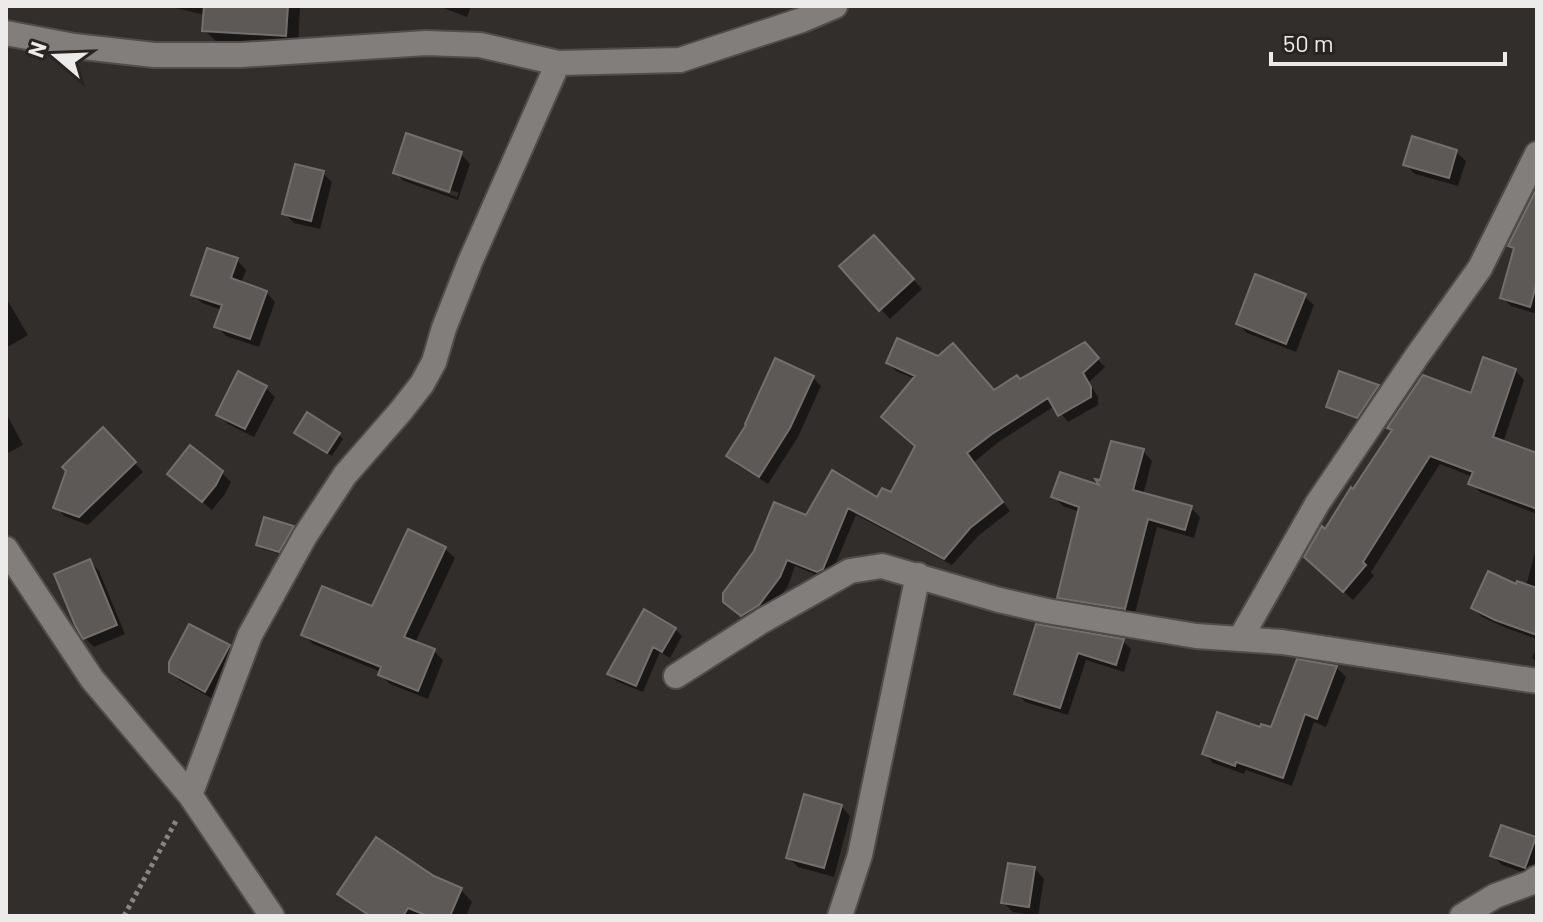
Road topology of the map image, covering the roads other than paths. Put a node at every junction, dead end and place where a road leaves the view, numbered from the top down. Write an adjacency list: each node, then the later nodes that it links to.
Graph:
1 (835, 6): 3 (street)
2 (6, 33): 3 (street)
3 (558, 63): 10 (street)
4 (1537, 154): 7 (street)
5 (6, 549): 10 (street)
6 (918, 575): 7 (street); 8 (street); 13 (street)
7 (1240, 639): 9 (street)
8 (676, 676)
9 (1537, 681)
10 (190, 795): 12 (street)
11 (1537, 878): 14 (street)
12 (272, 916)
13 (840, 916)
14 (1462, 916)

